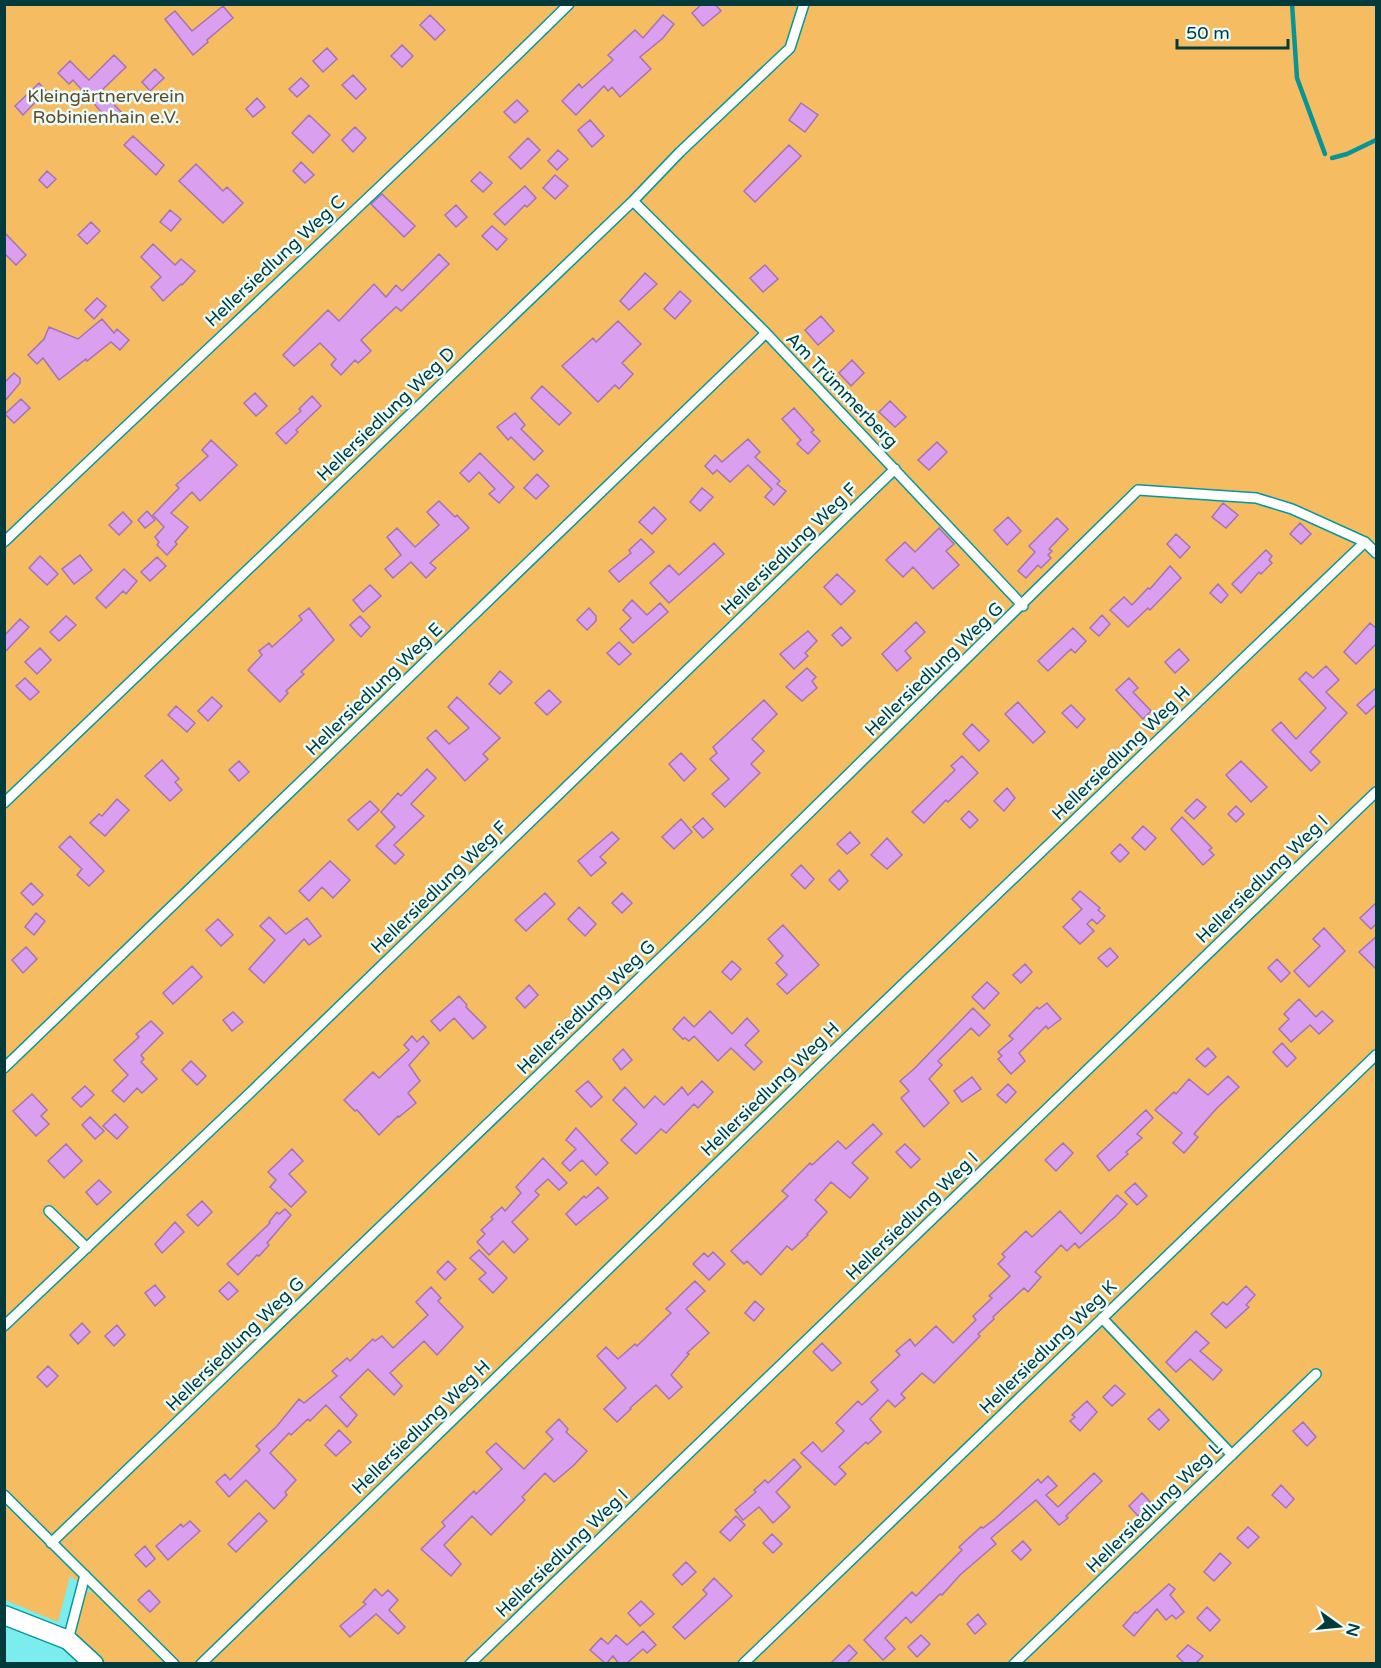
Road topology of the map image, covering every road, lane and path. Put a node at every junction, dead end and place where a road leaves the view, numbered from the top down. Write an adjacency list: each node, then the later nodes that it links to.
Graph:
1 (569, 4): 6 (lane, Hellersiedlung Weg C)
2 (804, 4): 3 (lane, Hellersiedlung Weg D)
3 (633, 201): 4 (lane, Am Trümmerberg); 11 (lane, Hellersiedlung Weg D)
4 (766, 333): 5 (lane, Am Trümmerberg); 13 (lane, Hellersiedlung Weg E)
5 (895, 469): 9 (lane, Am Trümmerberg); 15 (lane, Hellersiedlung Weg F)
6 (4, 542)
7 (1365, 542): 8 (lane); 9 (lane, Hellersiedlung Weg G); 27 (lane, Hellersiedlung Weg H)
8 (1377, 553)
9 (1023, 606): 21 (lane, Hellersiedlung Weg G)
10 (1377, 792): 28 (lane, Hellersiedlung Weg I)
11 (4, 803)
12 (1377, 1054): 16 (lane, Hellersiedlung Weg K)
13 (4, 1068)
14 (49, 1211): 15 (lane)
15 (87, 1248): 17 (lane, Hellersiedlung Weg F)
16 (1102, 1318): 19 (lane); 29 (lane, Hellersiedlung Weg K)
17 (4, 1326)
18 (1316, 1374): 19 (lane, Hellersiedlung Weg L)
19 (1232, 1455): 30 (lane, Hellersiedlung Weg L)
20 (4, 1495): 21 (lane)
21 (51, 1543): 22 (lane)
22 (85, 1575): 24 (lane); 26 (lane)
23 (4, 1615): 24 (street)
24 (68, 1640): 25 (street)
25 (94, 1664)
26 (174, 1664)
27 (201, 1664)
28 (470, 1664)
29 (743, 1664)
30 (1014, 1664)

